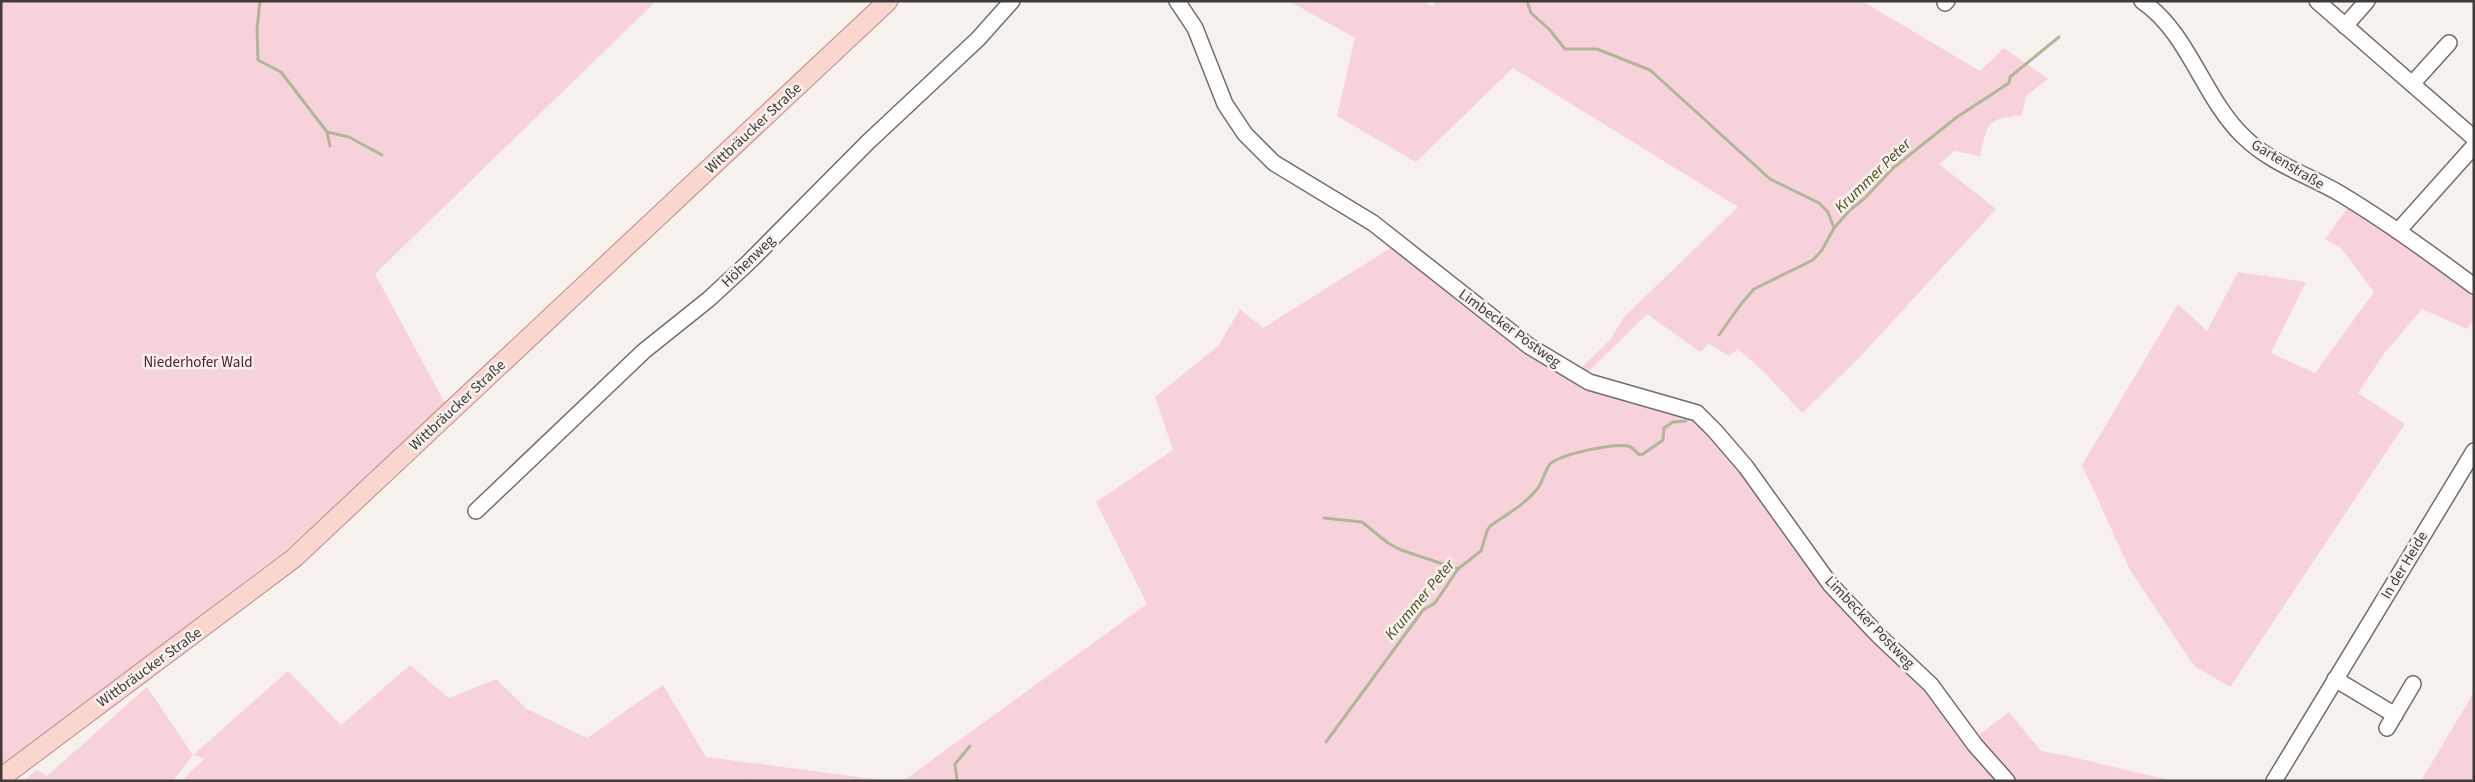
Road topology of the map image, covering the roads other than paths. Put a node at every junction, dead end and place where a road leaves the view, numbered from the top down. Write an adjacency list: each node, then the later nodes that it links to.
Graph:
1 (888, 1): 18 (main road, Wittbräucker Straße)
2 (1012, 1): 15 (street, Höhenweg)
3 (1177, 1): 19 (street, Limbecker Postweg)
4 (2317, 1): 7 (street)
5 (2367, 1): 7 (street)
6 (2143, 2): 12 (street, Gartenstraße)
7 (2345, 26): 9 (street)
8 (2448, 43): 9 (street)
9 (2412, 84): 10 (street)
10 (2474, 138)
11 (2474, 146): 12 (street)
12 (2398, 231): 13 (street, Gartenstraße)
13 (2474, 286)
14 (2474, 451): 16 (street, In der Heide)
15 (476, 511)
16 (2336, 680): 17 (street); 20 (street, In der Heide)
17 (2413, 684)
18 (1, 778)
19 (2007, 781)
20 (2274, 781)

